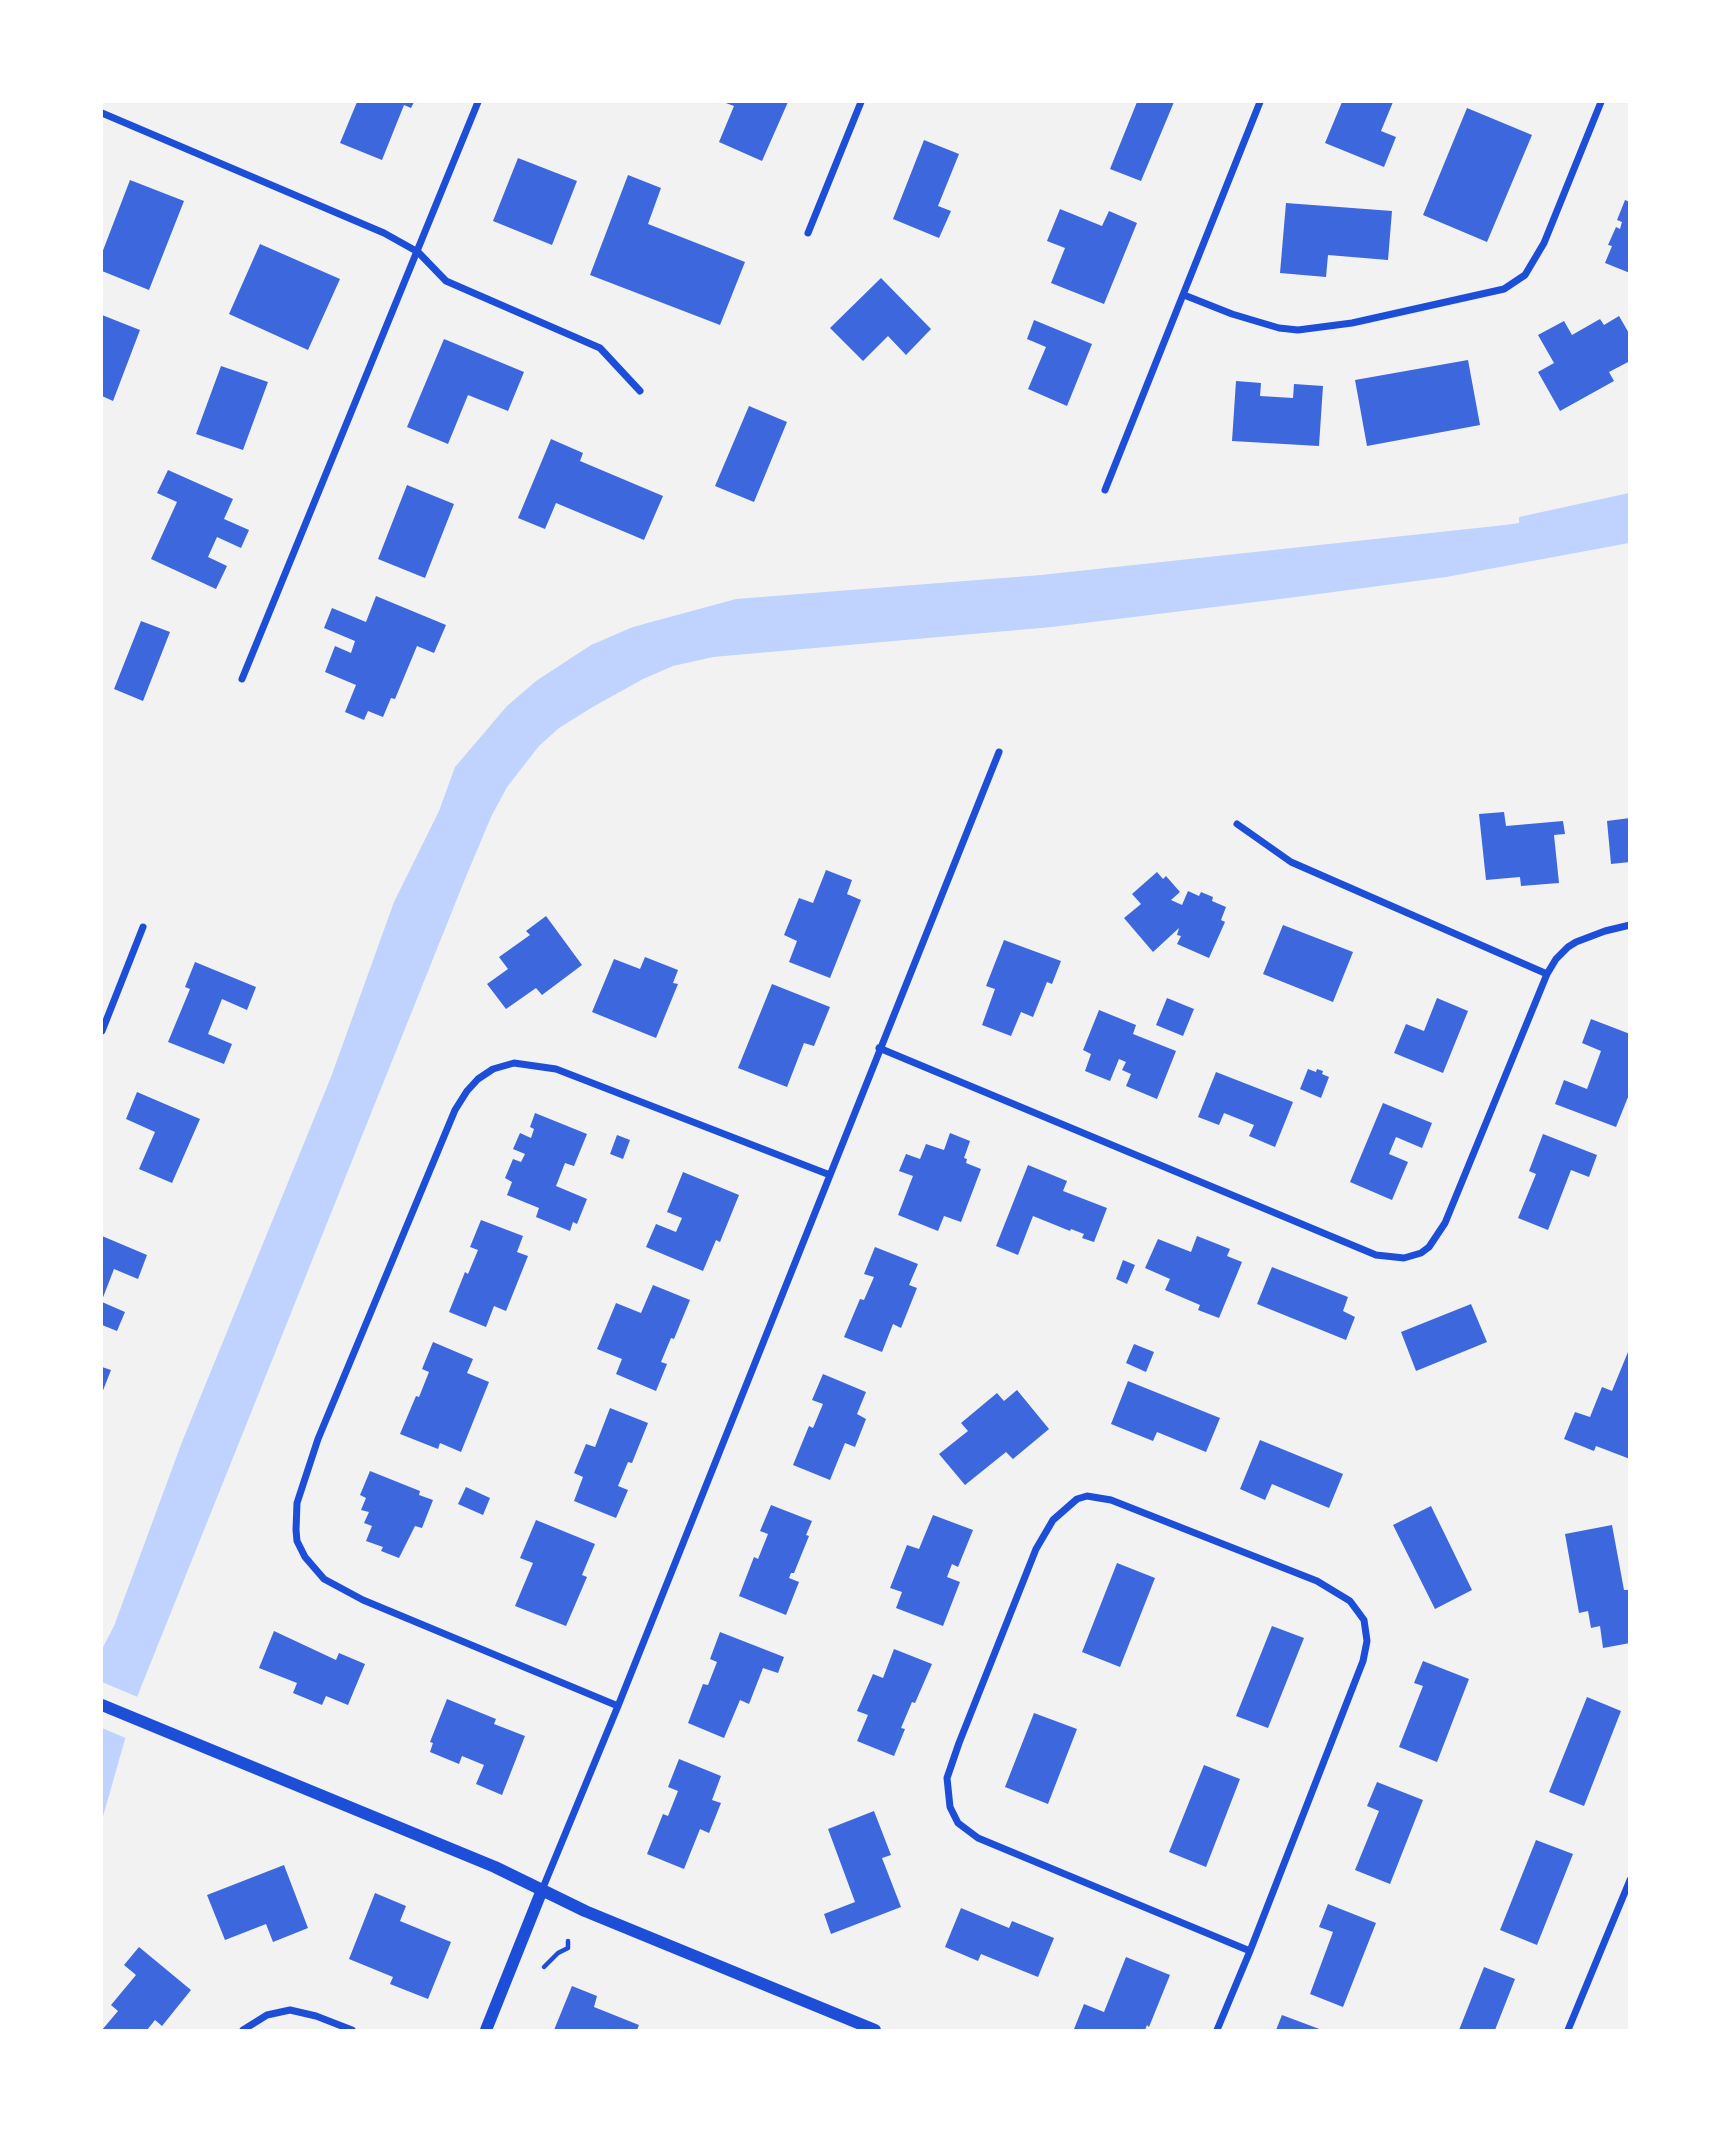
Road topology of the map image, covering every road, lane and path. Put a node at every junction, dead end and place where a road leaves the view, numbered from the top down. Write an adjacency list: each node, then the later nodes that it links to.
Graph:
1 (478, 102): 7 (street)
2 (861, 102): 6 (street)
3 (1260, 102): 8 (street)
4 (1601, 102): 8 (street)
5 (102, 113): 7 (street)
6 (808, 233)
7 (418, 252): 9 (street); 11 (street)
8 (1184, 295): 10 (street)
9 (640, 391)
10 (1105, 489)
11 (242, 679)
12 (999, 752): 18 (street)
13 (1237, 824): 16 (street)
14 (1629, 925): 16 (street)
15 (143, 927): 17 (street)
16 (1547, 974): 18 (street)
17 (102, 1031)
18 (879, 1048): 19 (street)
19 (830, 1175): 21 (street); 21 (street)
20 (102, 1705): 23 (street)
21 (618, 1706): 23 (street)
22 (1629, 1880): 32 (street)
23 (542, 1890): 29 (street); 30 (street)
24 (568, 1941): 26 (path)
25 (1250, 1951): 25 (street); 31 (street)
26 (544, 1967)
27 (243, 2031): 28 (street)
28 (352, 2031)
29 (486, 2031)
30 (875, 2031)
31 (1217, 2031)
32 (1568, 2031)

